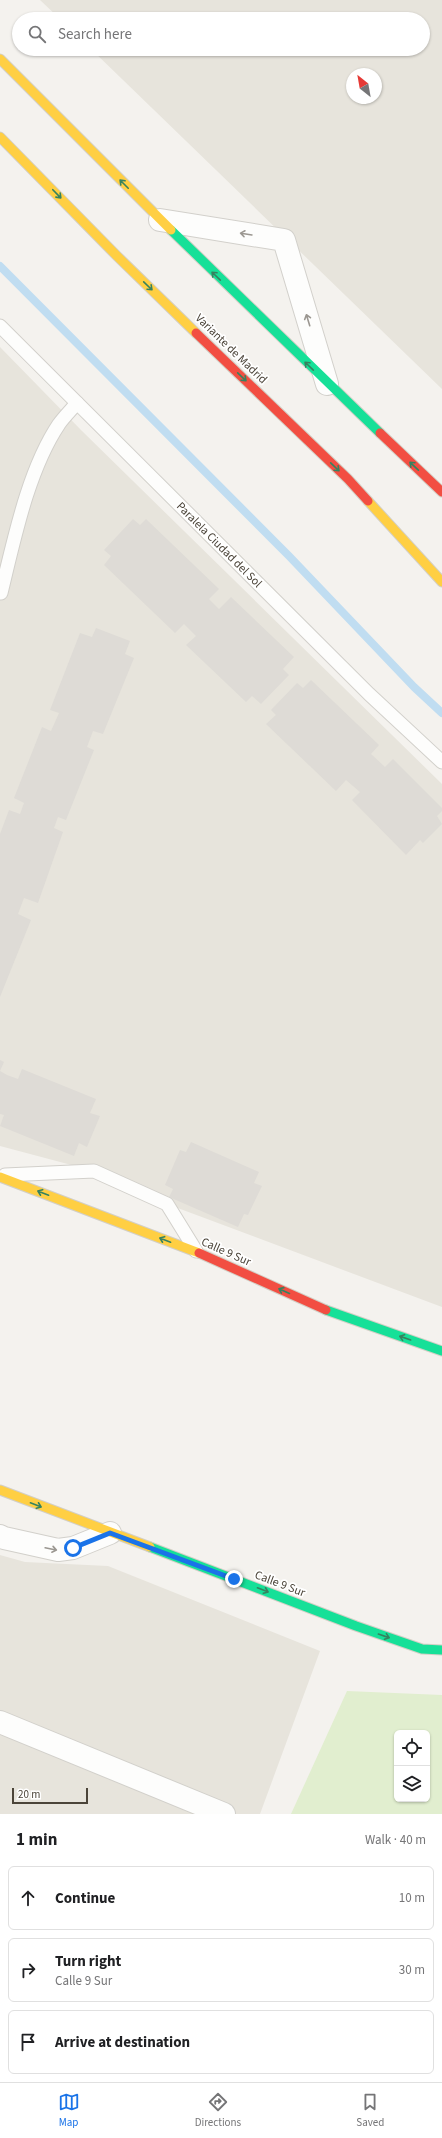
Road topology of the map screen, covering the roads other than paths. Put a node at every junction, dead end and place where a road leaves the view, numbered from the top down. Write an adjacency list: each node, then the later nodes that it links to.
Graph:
1 (0, 59): 5 (main road, one-way to 1)
2 (0, 136): 4 (main road, Variante de Madrid)
3 (0, 148): 4 (street)
4 (42, 180): 10 (main road, Variante de Madrid, one-way to 10)
5 (160, 220): 7 (main road, one-way to 5); 7 (street, one-way to 5)
6 (0, 326): 8 (lane, Paralela Ciudad del Sol)
7 (327, 384): 9 (main road, one-way to 7)
8 (77, 403): 11 (lane); 12 (lane, Paralela Ciudad del Sol)
9 (442, 492)
10 (442, 582)
11 (0, 592)
12 (442, 762)
13 (0, 1176): 14 (main road, Calle 9 Sur, one-way to 13); 14 (lane)
14 (197, 1252): 15 (main road, Calle 9 Sur, one-way to 14)
15 (442, 1351)
16 (0, 1490): 17 (main road, Calle 9 Sur, one-way to 17)
17 (110, 1533): 18 (street, one-way to 17); 19 (main road, Calle 9 Sur, one-way to 19)
18 (1, 1540)
19 (442, 1650)
20 (0, 1722): 21 (street)
21 (224, 1814)

